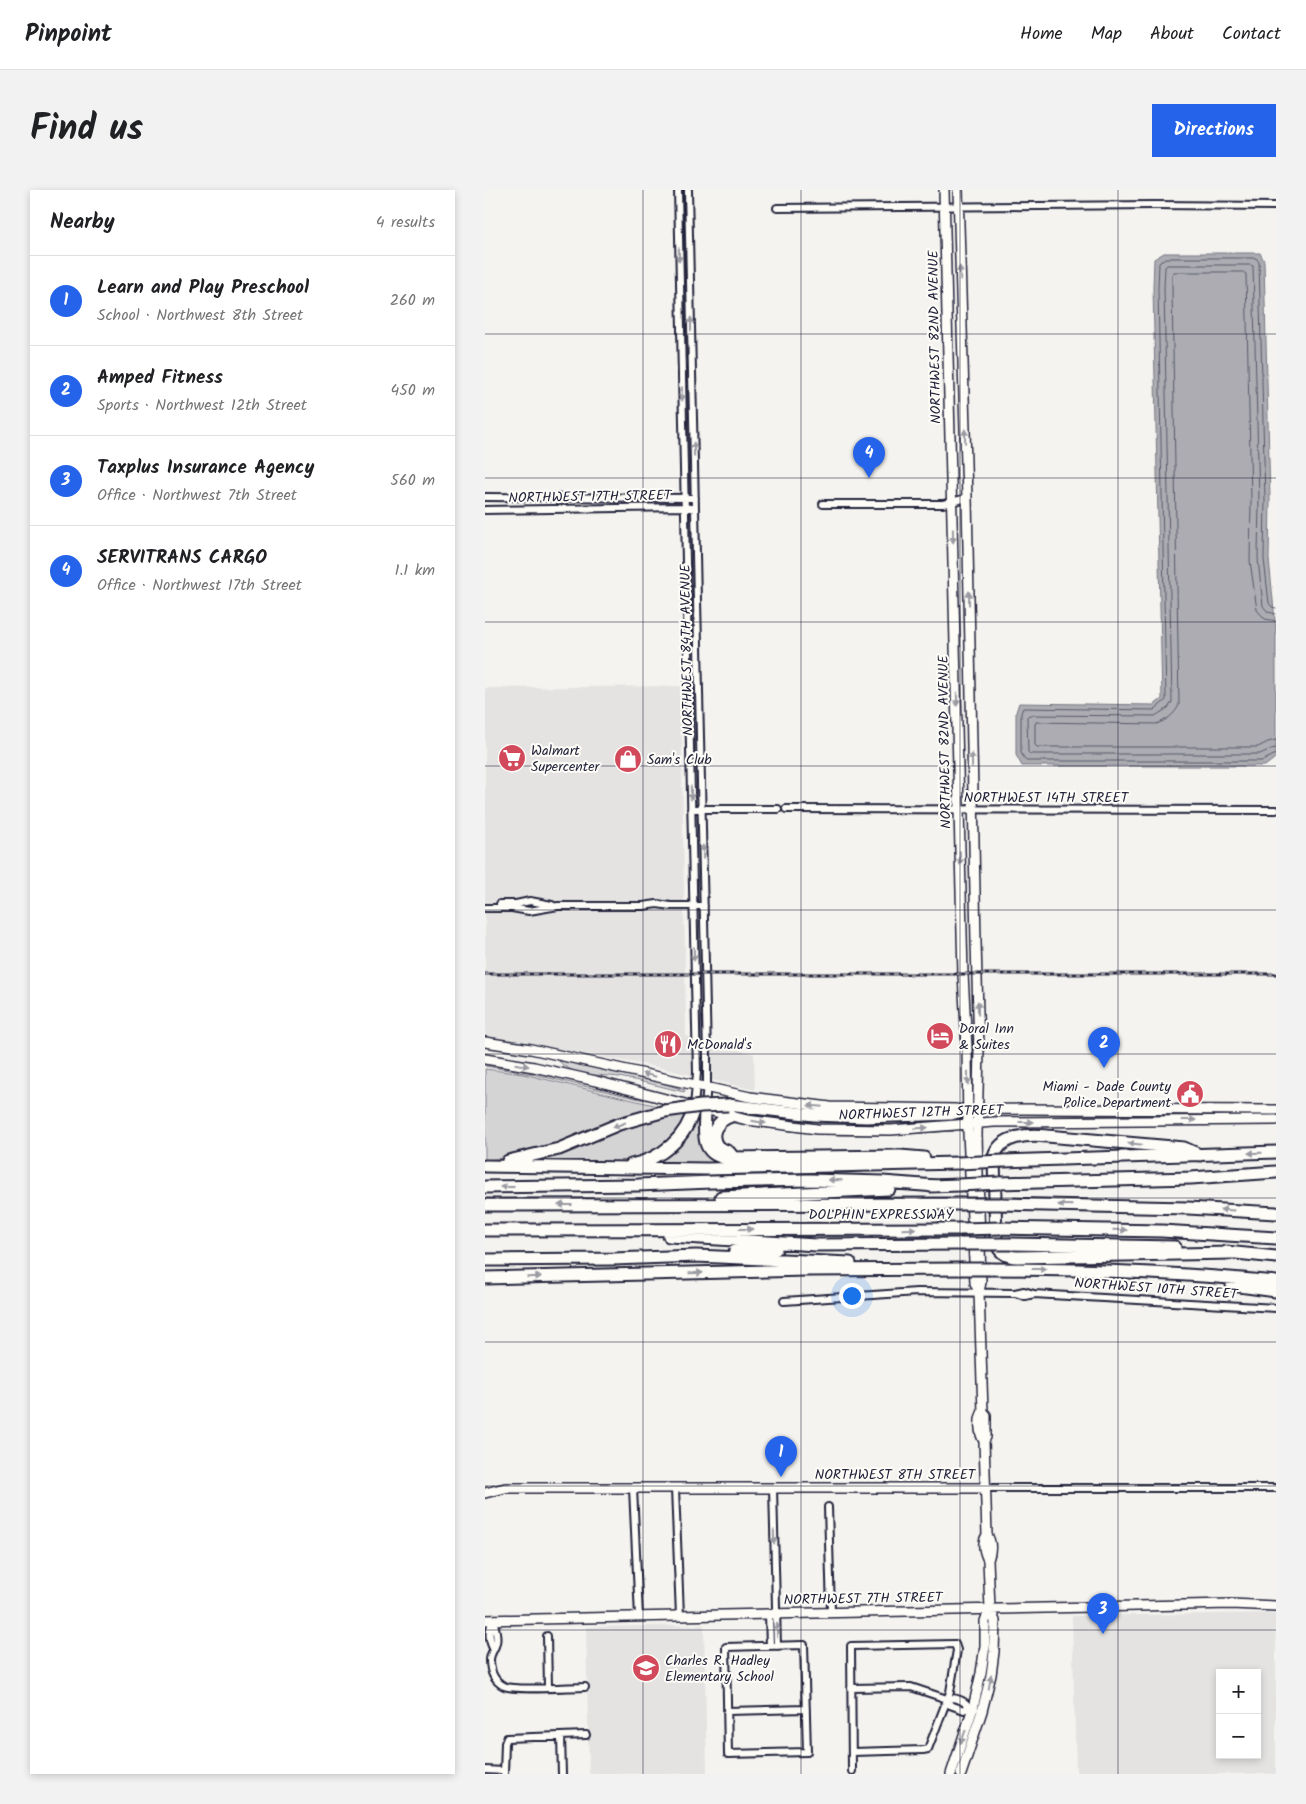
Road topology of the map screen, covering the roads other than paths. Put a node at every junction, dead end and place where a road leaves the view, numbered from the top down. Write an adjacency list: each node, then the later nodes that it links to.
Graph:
1 (678, 190): 10 (street, NORTHWEST 84TH AVENUE, one-way to 10)
2 (688, 190): 11 (street, NORTHWEST 84TH AVENUE, one-way to 2)
3 (944, 190): 6 (street, NORTHWEST 82ND AVENUE)
4 (958, 190): 7 (street, NORTHWEST 82ND AVENUE)
5 (1276, 206): 7 (street)
6 (945, 207): 7 (street); 8 (street); 13 (street, NORTHWEST 82ND AVENUE)
7 (958, 207): 12 (street, NORTHWEST 82ND AVENUE, one-way to 7)
8 (777, 208)
9 (485, 497): 10 (street, NORTHWEST 17TH STREET)
10 (685, 498): 11 (street, NORTHWEST 17TH STREET); 15 (street, NORTHWEST 84TH AVENUE)
11 (695, 498): 16 (street, NORTHWEST 84TH AVENUE)
12 (967, 498): 13 (street); 22 (street, NORTHWEST 82ND AVENUE, one-way to 12)
13 (953, 502): 14 (street); 25 (street, NORTHWEST 82ND AVENUE, one-way to 25)
14 (823, 504)
15 (685, 507): 16 (street, NORTHWEST 17TH STREET); 17 (street, NORTHWEST 17TH STREET); 18 (street, NORTHWEST 84TH AVENUE)
16 (695, 509): 19 (street, NORTHWEST 84TH AVENUE)
17 (485, 510)
18 (690, 740): 19 (street); 23 (street, NORTHWEST 84TH AVENUE, one-way to 23)
19 (700, 740): 24 (street, NORTHWEST 84TH AVENUE)
20 (778, 809): 24 (street)
21 (786, 809): 25 (street, NORTHWEST 14TH STREET)
22 (973, 809): 25 (street, NORTHWEST 14TH STREET); 26 (street, NORTHWEST 14TH STREET); 39 (street, NORTHWEST 82ND AVENUE, one-way to 22)
23 (691, 810): 24 (street); 29 (street, NORTHWEST 84TH AVENUE)
24 (702, 810): 30 (street, NORTHWEST 84TH AVENUE, one-way to 24)
25 (959, 810): 39 (street, NORTHWEST 82ND AVENUE, one-way to 39)
26 (1276, 810)
27 (485, 904): 28 (street)
28 (558, 906): 29 (street); 31 (street)
29 (693, 906): 30 (street); 36 (street, NORTHWEST 84TH AVENUE, one-way to 36)
30 (704, 906): 37 (street, NORTHWEST 84TH AVENUE)
31 (485, 908)
32 (485, 1042): 33 (street, NORTHWEST 12TH STREET)
33 (553, 1054): 35 (street); 36 (street, NORTHWEST 12TH STREET, one-way to 33)
34 (485, 1059): 35 (street, NORTHWEST 12TH STREET, one-way to 35)
35 (548, 1071): 38 (street, NORTHWEST 12TH STREET)
36 (697, 1085): 37 (street, NORTHWEST 12TH STREET); 38 (street, NORTHWEST 84TH AVENUE)
37 (707, 1088): 38 (street, NORTHWEST 84TH AVENUE); 39 (street, NORTHWEST 12TH STREET, one-way to 37)
38 (700, 1108): 41 (street, NORTHWEST 12TH STREET); 46 (highway); 49 (highway)
39 (973, 1109): 40 (street, NORTHWEST 12TH STREET); 41 (highway); 43 (street, NORTHWEST 82ND AVENUE)
40 (1276, 1110)
41 (730, 1111): 43 (street, NORTHWEST 12TH STREET, one-way to 43); 46 (highway); 48 (highway, one-way to 48, bridge)
42 (1276, 1120): 43 (street, NORTHWEST 12TH STREET, one-way to 42)
43 (973, 1124): 73 (street, NORTHWEST 82ND AVENUE)
44 (1276, 1152): 45 (highway, one-way to 45)
45 (1200, 1155): 47 (highway, bridge); 64 (highway, one-way to 64)
46 (734, 1158): 47 (highway)
47 (958, 1163): 50 (highway)
48 (485, 1166): 49 (highway)
49 (607, 1169): 50 (highway)
50 (745, 1169): 56 (highway)
51 (1276, 1172): 52 (highway)
52 (1191, 1178): 53 (highway); 54 (highway, bridge)
53 (1276, 1180)
54 (936, 1186): 56 (highway, one-way to 56); 57 (highway)
55 (485, 1187): 56 (highway, one-way to 55)
56 (565, 1187)
57 (614, 1204): 58 (highway, DOLPHIN EXPRESSWAY, one-way to 58); 59 (highway, DOLPHIN EXPRESSWAY, one-way to 57, bridge)
58 (485, 1205)
59 (1276, 1213)
60 (485, 1230): 61 (highway, DOLPHIN EXPRESSWAY)
61 (610, 1230): 62 (highway, DOLPHIN EXPRESSWAY, one-way to 62, bridge); 63 (highway)
62 (1276, 1238)
63 (816, 1245): 64 (highway, bridge); 65 (highway)
64 (1232, 1253): 66 (highway)
65 (696, 1256): 67 (highway); 68 (highway)
66 (1276, 1257)
67 (485, 1260)
68 (904, 1268): 69 (highway, one-way to 69, bridge); 70 (highway, one-way to 68)
69 (1154, 1273): 71 (highway); 72 (highway)
70 (485, 1278)
71 (1276, 1282)
72 (1276, 1291)
73 (979, 1292): 74 (street, NORTHWEST 10TH STREET); 75 (street, NORTHWEST 10TH STREET); 79 (street, NORTHWEST 82ND AVENUE)
74 (784, 1301)
75 (1276, 1308)
76 (633, 1488): 77 (street, NORTHWEST 8TH STREET); 81 (street, NORTHWEST 8TH STREET); 91 (street)
77 (675, 1488): 78 (street, NORTHWEST 8TH STREET); 90 (street)
78 (773, 1488): 79 (street, NORTHWEST 8TH STREET); 89 (street, one-way to 89)
79 (985, 1488): 80 (street, NORTHWEST 8TH STREET); 87 (street, NORTHWEST 82ND AVENUE)
80 (1276, 1488)
81 (485, 1493)
82 (828, 1506): 88 (street)
83 (1276, 1600): 84 (street, NORTHWEST 7TH STREET); 85 (street)
84 (1241, 1604): 85 (street, NORTHWEST 7TH STREET); 87 (street, NORTHWEST 7TH STREET)
85 (1266, 1606): 86 (street, NORTHWEST 7TH STREET)
86 (1276, 1606)
87 (989, 1609): 88 (street, NORTHWEST 7TH STREET); 100 (street, NORTHWEST 82ND AVENUE); 103 (street, NORTHWEST 82ND AVENUE, one-way to 87)
88 (831, 1612): 89 (street, NORTHWEST 7TH STREET)
89 (773, 1614): 90 (street, NORTHWEST 7TH STREET); 94 (street)
90 (680, 1616): 91 (street, NORTHWEST 7TH STREET)
91 (639, 1617): 92 (street, NORTHWEST 7TH STREET)
92 (489, 1620): 95 (street)
93 (547, 1636): 96 (street)
94 (773, 1646): 101 (street); 102 (street)
95 (489, 1652): 96 (street)
96 (548, 1687): 97 (street)
97 (585, 1687)
98 (851, 1688): 99 (street); 99 (street); 106 (street)
99 (947, 1699): 100 (street); 106 (street)
100 (971, 1708): 103 (street); 111 (street, NORTHWEST 82ND AVENUE, one-way to 111)
101 (806, 1709): 102 (street); 102 (street)
102 (727, 1711)
103 (982, 1711): 112 (street, NORTHWEST 82ND AVENUE)
104 (586, 1735): 105 (street)
105 (561, 1736): 109 (street); 110 (street)
106 (852, 1752): 108 (street)
107 (485, 1770): 109 (street)
108 (853, 1770)
109 (504, 1773)
110 (562, 1774)
111 (951, 1774)
112 (961, 1774)

